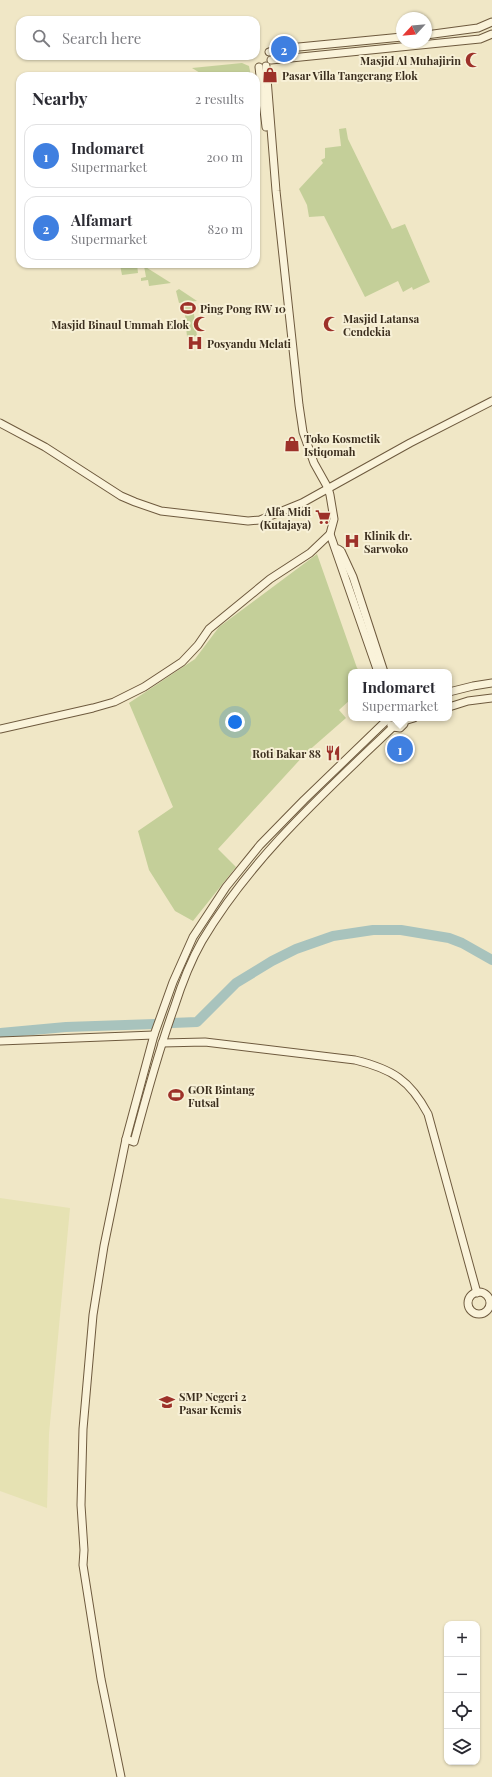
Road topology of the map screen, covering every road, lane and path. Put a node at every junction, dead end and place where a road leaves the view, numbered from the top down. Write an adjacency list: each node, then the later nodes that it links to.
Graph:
1 (492, 22): 2 (street)
2 (478, 28): 3 (street); 6 (street)
3 (432, 34)
4 (492, 34): 6 (street)
5 (396, 39): 7 (street)
6 (480, 39): 8 (street)
7 (379, 40): 8 (street); 9 (street)
8 (381, 50): 12 (street)
9 (268, 52)
10 (492, 401): 12 (street)
11 (0, 423): 12 (street)
12 (327, 491): 13 (street)
13 (330, 534): 14 (street); 25 (street)
14 (363, 618): 15 (street); 16 (street)
15 (377, 669)
16 (383, 669)
17 (492, 683): 18 (street)
18 (452, 691)
19 (492, 698): 20 (street)
20 (452, 707)
21 (386, 721): 26 (street)
22 (390, 721): 24 (street)
23 (404, 721): 24 (street)
24 (393, 727): 27 (street)
25 (0, 729)
26 (304, 800): 27 (street); 28 (street)
27 (311, 806): 29 (street)
28 (194, 937): 29 (street); 30 (street)
29 (201, 942): 32 (street)
30 (154, 1035): 31 (street); 33 (street)
31 (0, 1040)
32 (162, 1042): 33 (street); 34 (street)
33 (126, 1139): 36 (street)
34 (477, 1293): 35 (street); 35 (street)
35 (491, 1300)
36 (121, 1777)

